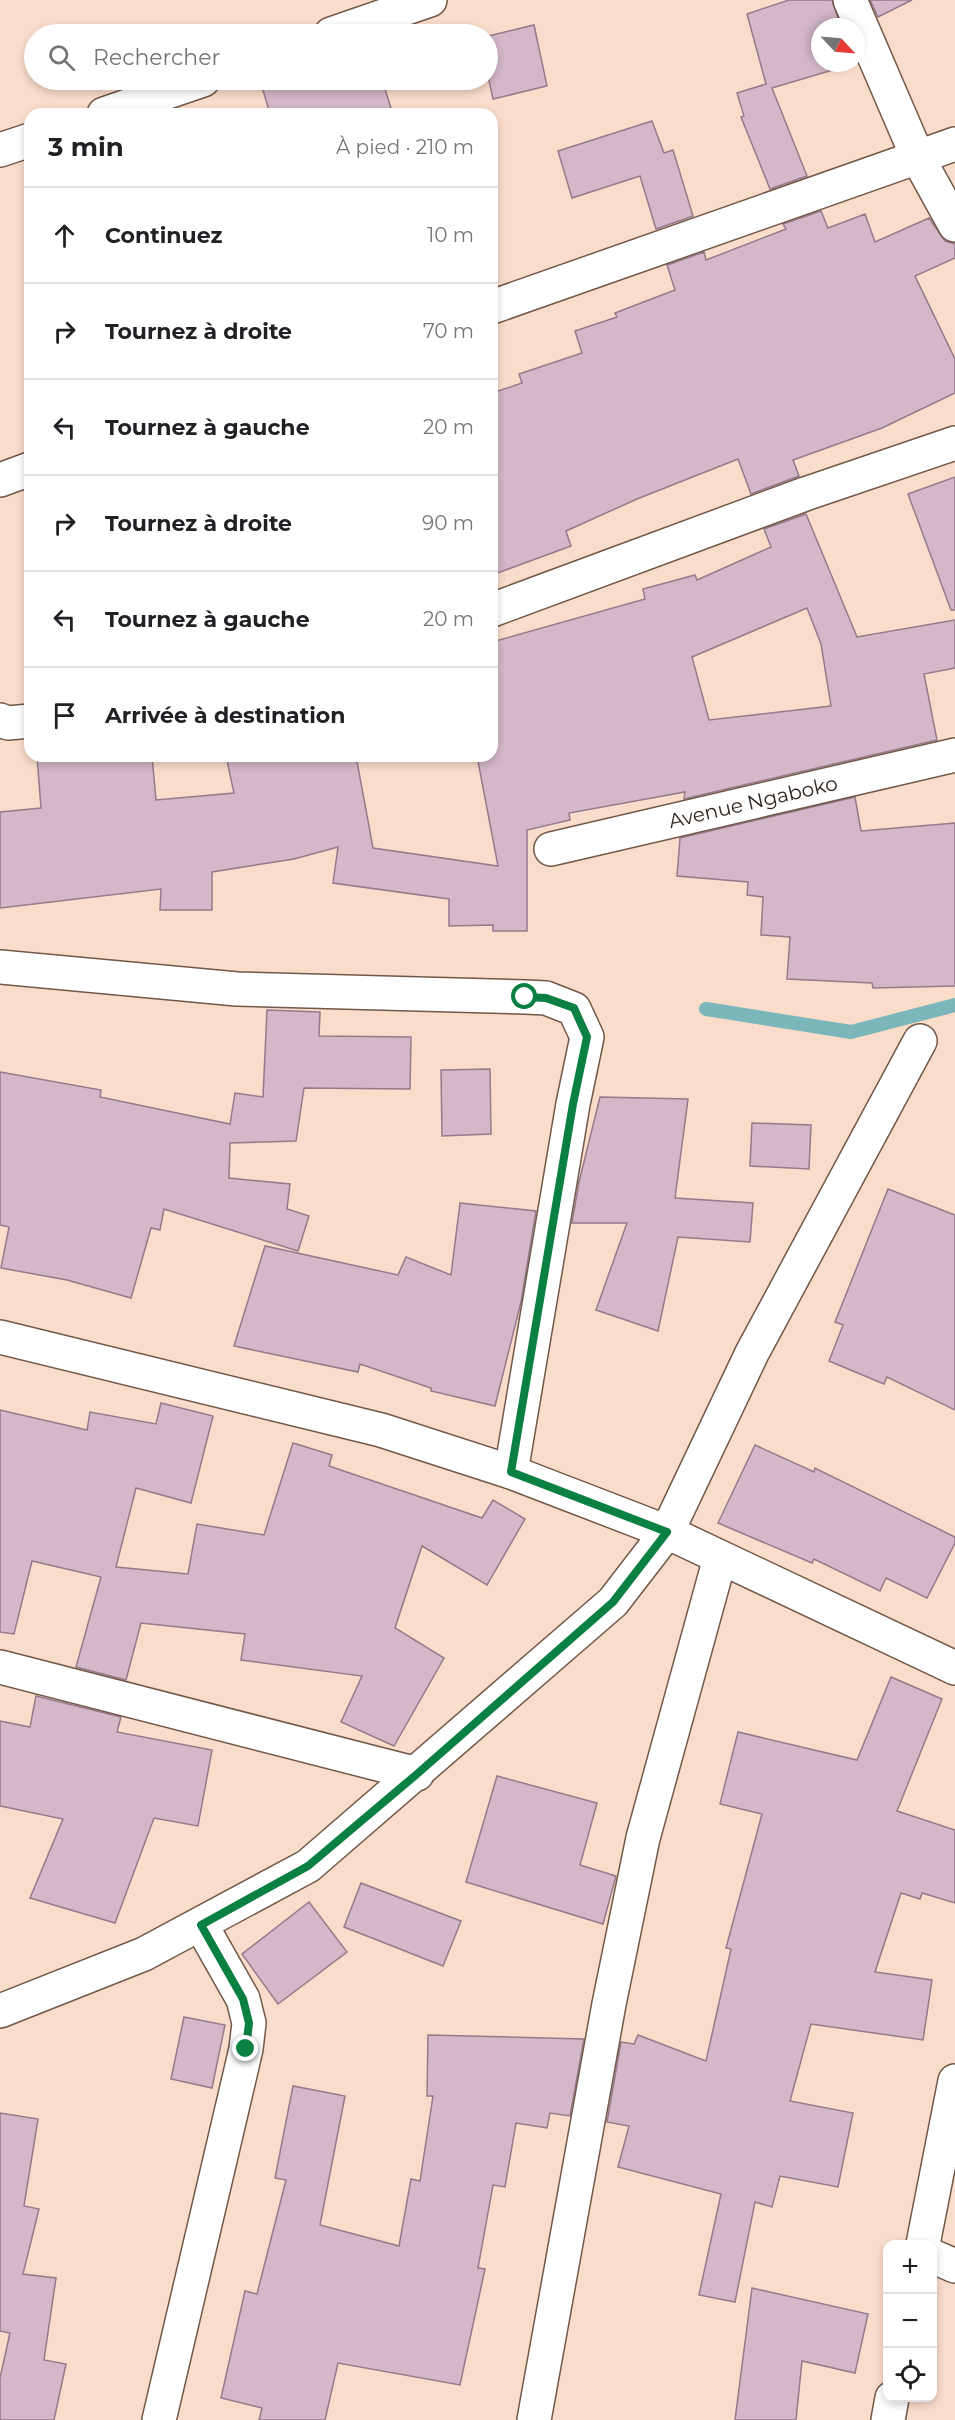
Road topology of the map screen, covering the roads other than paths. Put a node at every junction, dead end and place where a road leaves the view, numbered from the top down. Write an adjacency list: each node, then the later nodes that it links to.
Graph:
1 (430, 0): 3 (street)
2 (850, 0): 9 (street)
3 (360, 24)
4 (174, 90): 5 (street)
5 (121, 108)
6 (24, 142): 8 (street)
7 (955, 144): 9 (street)
8 (0, 150)
9 (918, 158): 10 (street); 11 (street)
10 (955, 225)
11 (498, 305)
12 (955, 443): 15 (street)
13 (24, 471): 14 (street)
14 (0, 480)
15 (498, 608)
16 (0, 720): 17 (street)
17 (24, 722)
18 (955, 755): 19 (street, Avenue Ngaboko)
19 (551, 849)
20 (0, 967): 23 (street)
21 (920, 1041): 24 (street)
22 (0, 1337): 23 (street)
23 (511, 1472): 24 (street)
24 (667, 1532): 25 (street); 28 (street)
25 (720, 1558): 26 (street); 37 (street)
26 (954, 1664)
27 (0, 1667): 28 (street)
28 (417, 1774): 29 (street)
29 (201, 1925): 30 (street); 36 (street)
30 (0, 2011)
31 (955, 2081): 32 (street)
32 (924, 2240)
33 (937, 2258): 34 (street)
34 (955, 2266)
35 (891, 2402): 38 (street)
36 (159, 2420)
37 (534, 2420)
38 (888, 2420)

